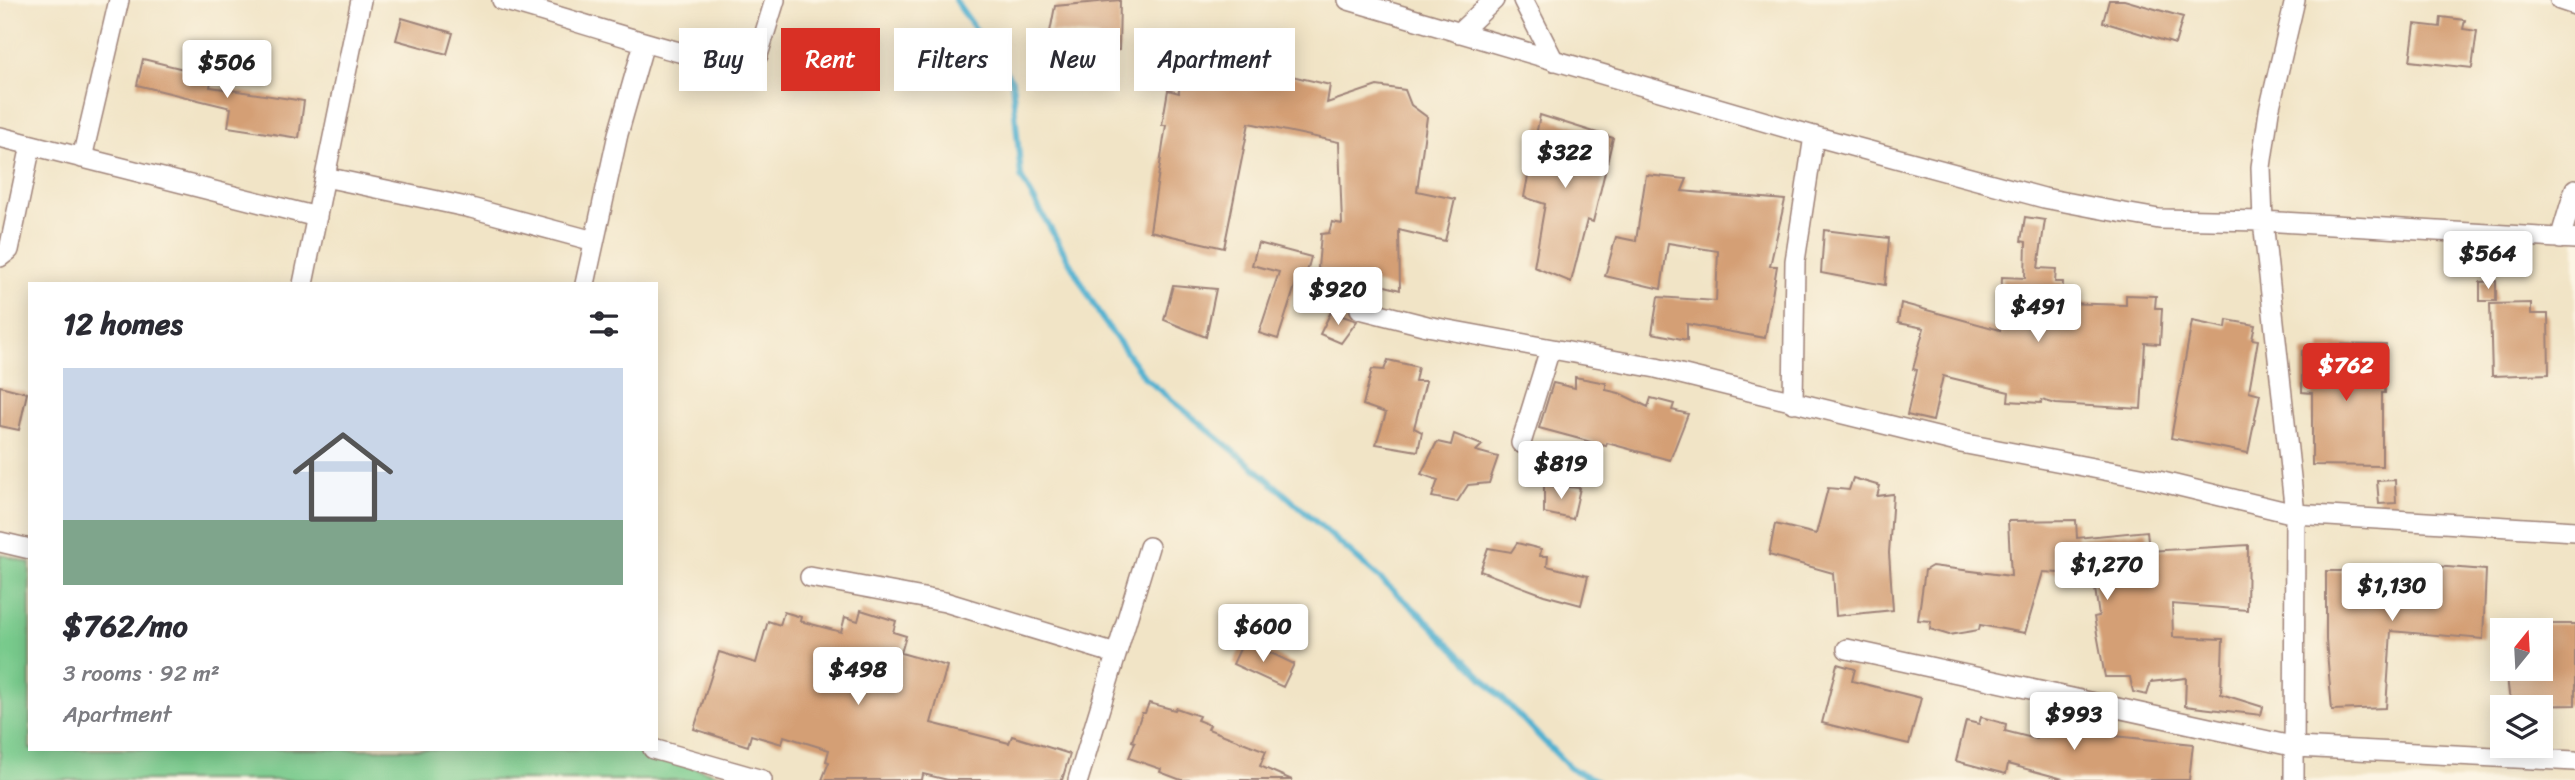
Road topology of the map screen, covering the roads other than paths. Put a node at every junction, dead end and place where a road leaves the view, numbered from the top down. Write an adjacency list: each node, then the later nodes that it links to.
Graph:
1 (119, 0): 17 (street)
2 (361, 0): 18 (street)
3 (502, 0): 12 (street)
4 (775, 0): 12 (street)
5 (1348, 0): 11 (street)
6 (1494, 0): 11 (street)
7 (1523, 0): 13 (street)
8 (2295, 0): 21 (street)
9 (2560, 0): 10 (street)
10 (2575, 5)
11 (1459, 33): 13 (street)
12 (643, 43): 23 (street)
13 (1555, 61): 14 (street)
14 (1814, 136): 21 (street); 29 (street)
15 (0, 137): 16 (street)
16 (31, 145): 17 (street); 24 (street)
17 (82, 158): 20 (street)
18 (325, 177): 20 (street); 23 (street)
19 (2575, 189): 22 (street)
20 (317, 218): 25 (street)
21 (2263, 221): 22 (street); 31 (street)
22 (2567, 239)
23 (594, 241): 26 (street)
24 (0, 257)
25 (303, 282)
26 (584, 282)
27 (1360, 309): 28 (street)
28 (1550, 348): 29 (street); 30 (street)
29 (1793, 402): 31 (street)
30 (1521, 443)
31 (2295, 514): 32 (street); 39 (street)
32 (2575, 531)
33 (0, 542): 35 (street)
34 (1149, 547): 38 (street)
35 (28, 549)
36 (810, 577): 38 (street)
37 (1847, 649): 39 (street)
38 (1116, 653): 43 (street)
39 (2296, 747): 41 (street); 44 (street)
40 (658, 750): 42 (street)
41 (2575, 761)
42 (761, 780)
43 (1078, 780)
44 (2294, 780)

